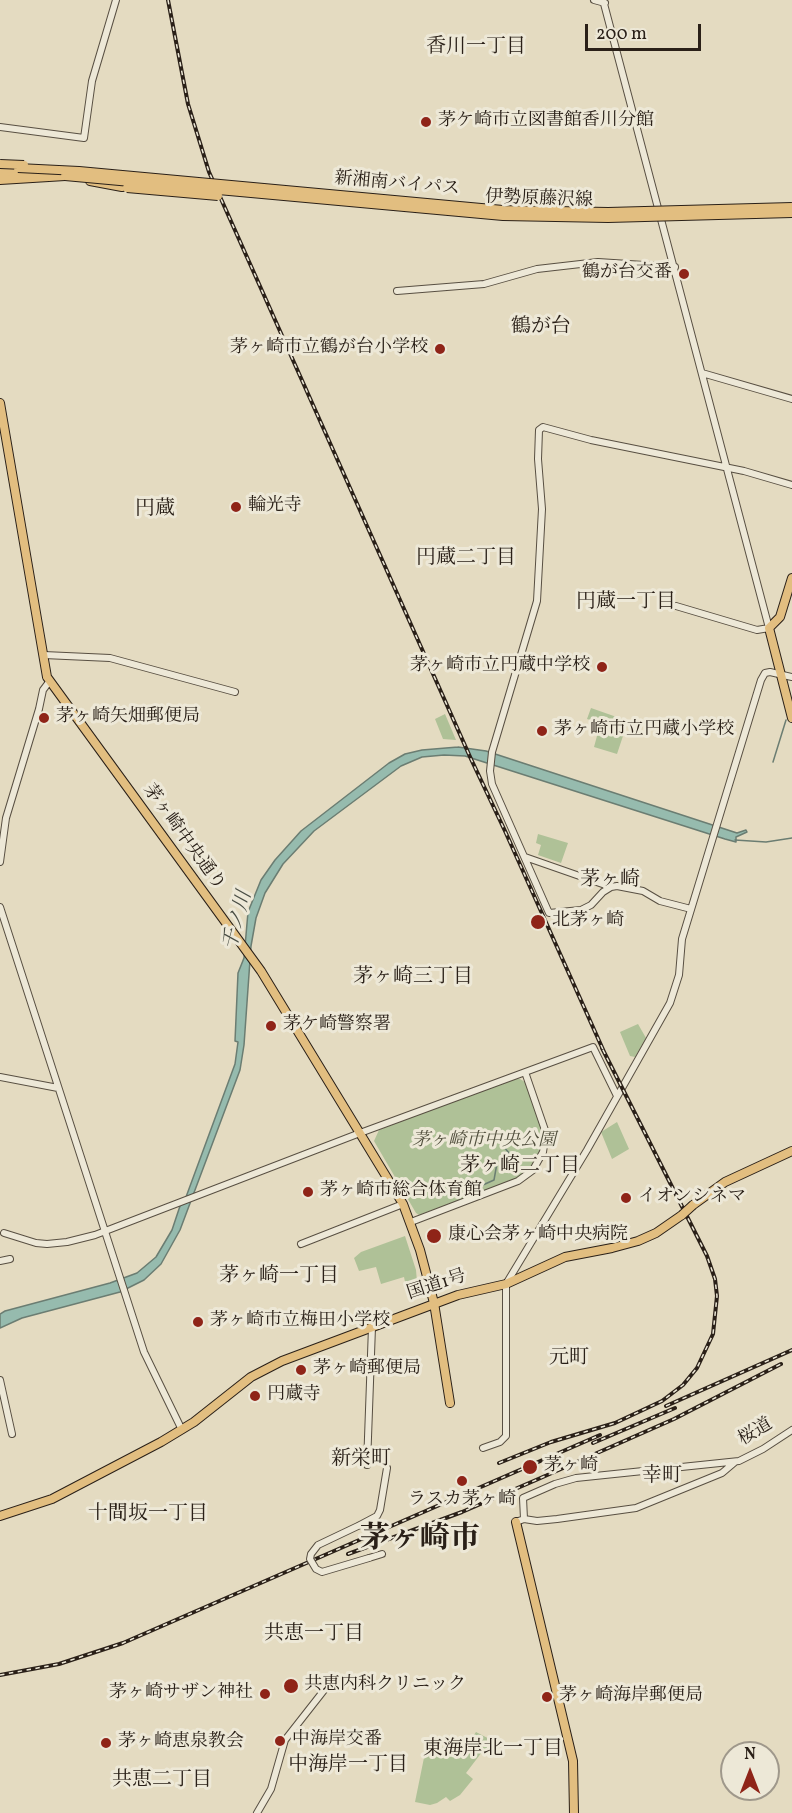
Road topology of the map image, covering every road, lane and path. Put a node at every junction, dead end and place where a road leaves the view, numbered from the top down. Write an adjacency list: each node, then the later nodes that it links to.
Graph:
1 (116, 0): 4 (street)
2 (594, 0): 3 (street)
3 (604, 2): 15 (street)
4 (0, 128)
5 (0, 164): 7 (highway, bridge)
6 (0, 171): 7 (highway, 新湘南バイパス, bridge); 8 (highway, 新湘南バイパス)
7 (100, 173): 12 (highway, 新湘南バイパス, bridge)
8 (65, 174): 9 (highway); 10 (main road); 12 (highway, bridge); 13 (highway, 新湘南バイパス, bridge); 13 (highway, bridge)
9 (0, 180)
10 (182, 184)
11 (249, 190): 15 (main road, 伊勢原藤沢線)
12 (304, 193): 14 (highway, 新湘南バイパス, bridge)
13 (279, 196): 14 (highway, 新湘南バイパス, bridge)
14 (792, 210): 15 (main road, 伊勢原藤沢線)
15 (660, 214): 16 (street)
16 (675, 267): 17 (street); 18 (street)
17 (396, 291)
18 (702, 373): 19 (street); 21 (street)
19 (792, 399)
20 (0, 403): 26 (main road, 茅ヶ崎中央通り)
21 (726, 466): 22 (street); 25 (street); 32 (street)
22 (792, 485)
23 (792, 578): 25 (main road)
24 (676, 606): 25 (street)
25 (769, 628): 27 (main road)
26 (44, 655): 29 (main road, 茅ヶ崎中央通り); 30 (street)
27 (780, 674): 28 (street); 31 (main road); 36 (street)
28 (792, 677)
29 (49, 682): 33 (street); 41 (main road, 茅ヶ崎中央通り)
30 (235, 692)
31 (792, 718)
32 (525, 857): 34 (street); 34 (street)
33 (0, 862)
34 (611, 887): 36 (street)
35 (0, 907): 39 (street)
36 (691, 909): 40 (street)
37 (525, 1072): 40 (street); 41 (street); 44 (street)
38 (0, 1077): 39 (street)
39 (58, 1088): 45 (street)
40 (617, 1096): 50 (street)
41 (360, 1133): 43 (main road, 茅ヶ崎中央通り); 45 (street)
42 (792, 1151): 50 (highway, 国道1号, bridge)
43 (403, 1204): 44 (main road, 茅ヶ崎中央通り); 47 (street)
44 (411, 1222): 51 (main road, 茅ヶ崎中央通り)
45 (105, 1231): 46 (street); 55 (street)
46 (4, 1233)
47 (301, 1244)
48 (10, 1259): 49 (street)
49 (0, 1261)
50 (506, 1284): 51 (highway, 国道1号); 58 (street)
51 (434, 1303): 52 (highway, 国道1号); 54 (main road, 茅ヶ崎中央通り)
52 (372, 1327): 55 (highway, 国道1号); 60 (street)
53 (0, 1380): 57 (street)
54 (450, 1403)
55 (182, 1430): 62 (highway, 国道1号)
56 (792, 1430): 59 (street, 桜道)
57 (12, 1434)
58 (483, 1448)
59 (735, 1461): 63 (street); 63 (street)
60 (367, 1465)
61 (387, 1468): 65 (street, bridge)
62 (0, 1516)
63 (524, 1519): 64 (street)
64 (516, 1522): 68 (main road)
65 (382, 1554)
66 (325, 1689): 67 (street)
67 (257, 1813)
68 (574, 1813)

